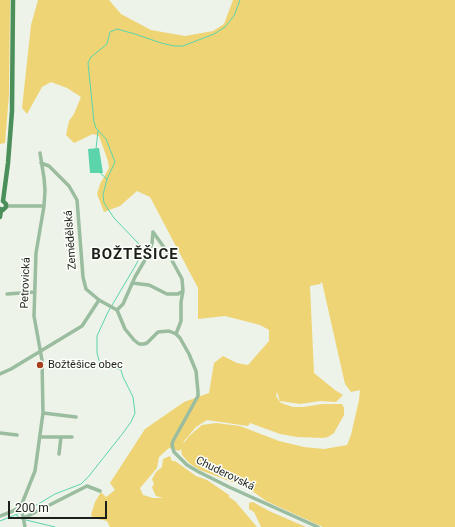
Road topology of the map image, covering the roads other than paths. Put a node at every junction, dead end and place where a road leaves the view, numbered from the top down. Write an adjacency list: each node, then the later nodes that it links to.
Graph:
1 (13, 0): 4 (main road)
2 (40, 153): 3 (street, Petrovická)
3 (41, 163): 6 (street, Petrovická); 13 (street, Zemědělská)
4 (2, 201): 5 (main road)
5 (6, 206): 6 (street); 7 (main road)
6 (44, 206): 11 (street, Petrovická)
7 (0, 210): 8 (main road)
8 (0, 218)
9 (132, 283): 10 (street); 10 (street); 14 (street)
10 (183, 291): 15 (street)
11 (35, 292): 12 (street); 16 (street, Petrovická)
12 (8, 294)
13 (100, 300): 14 (street); 16 (street)
14 (117, 310): 15 (street)
15 (176, 334): 31 (street, Chuderovská)
16 (40, 351): 17 (street); 18 (street, Petrovická)
17 (0, 374)
18 (43, 413): 19 (street); 22 (street, Petrovická)
19 (76, 417)
20 (0, 433): 21 (street)
21 (17, 435)
22 (40, 437): 23 (street); 27 (street, Petrovická)
23 (61, 437): 24 (street); 25 (street)
24 (72, 437)
25 (59, 454)
26 (100, 491): 29 (street)
27 (21, 506): 28 (street); 29 (street)
28 (0, 516)
29 (24, 520): 30 (street)
30 (25, 527)
31 (318, 527)

